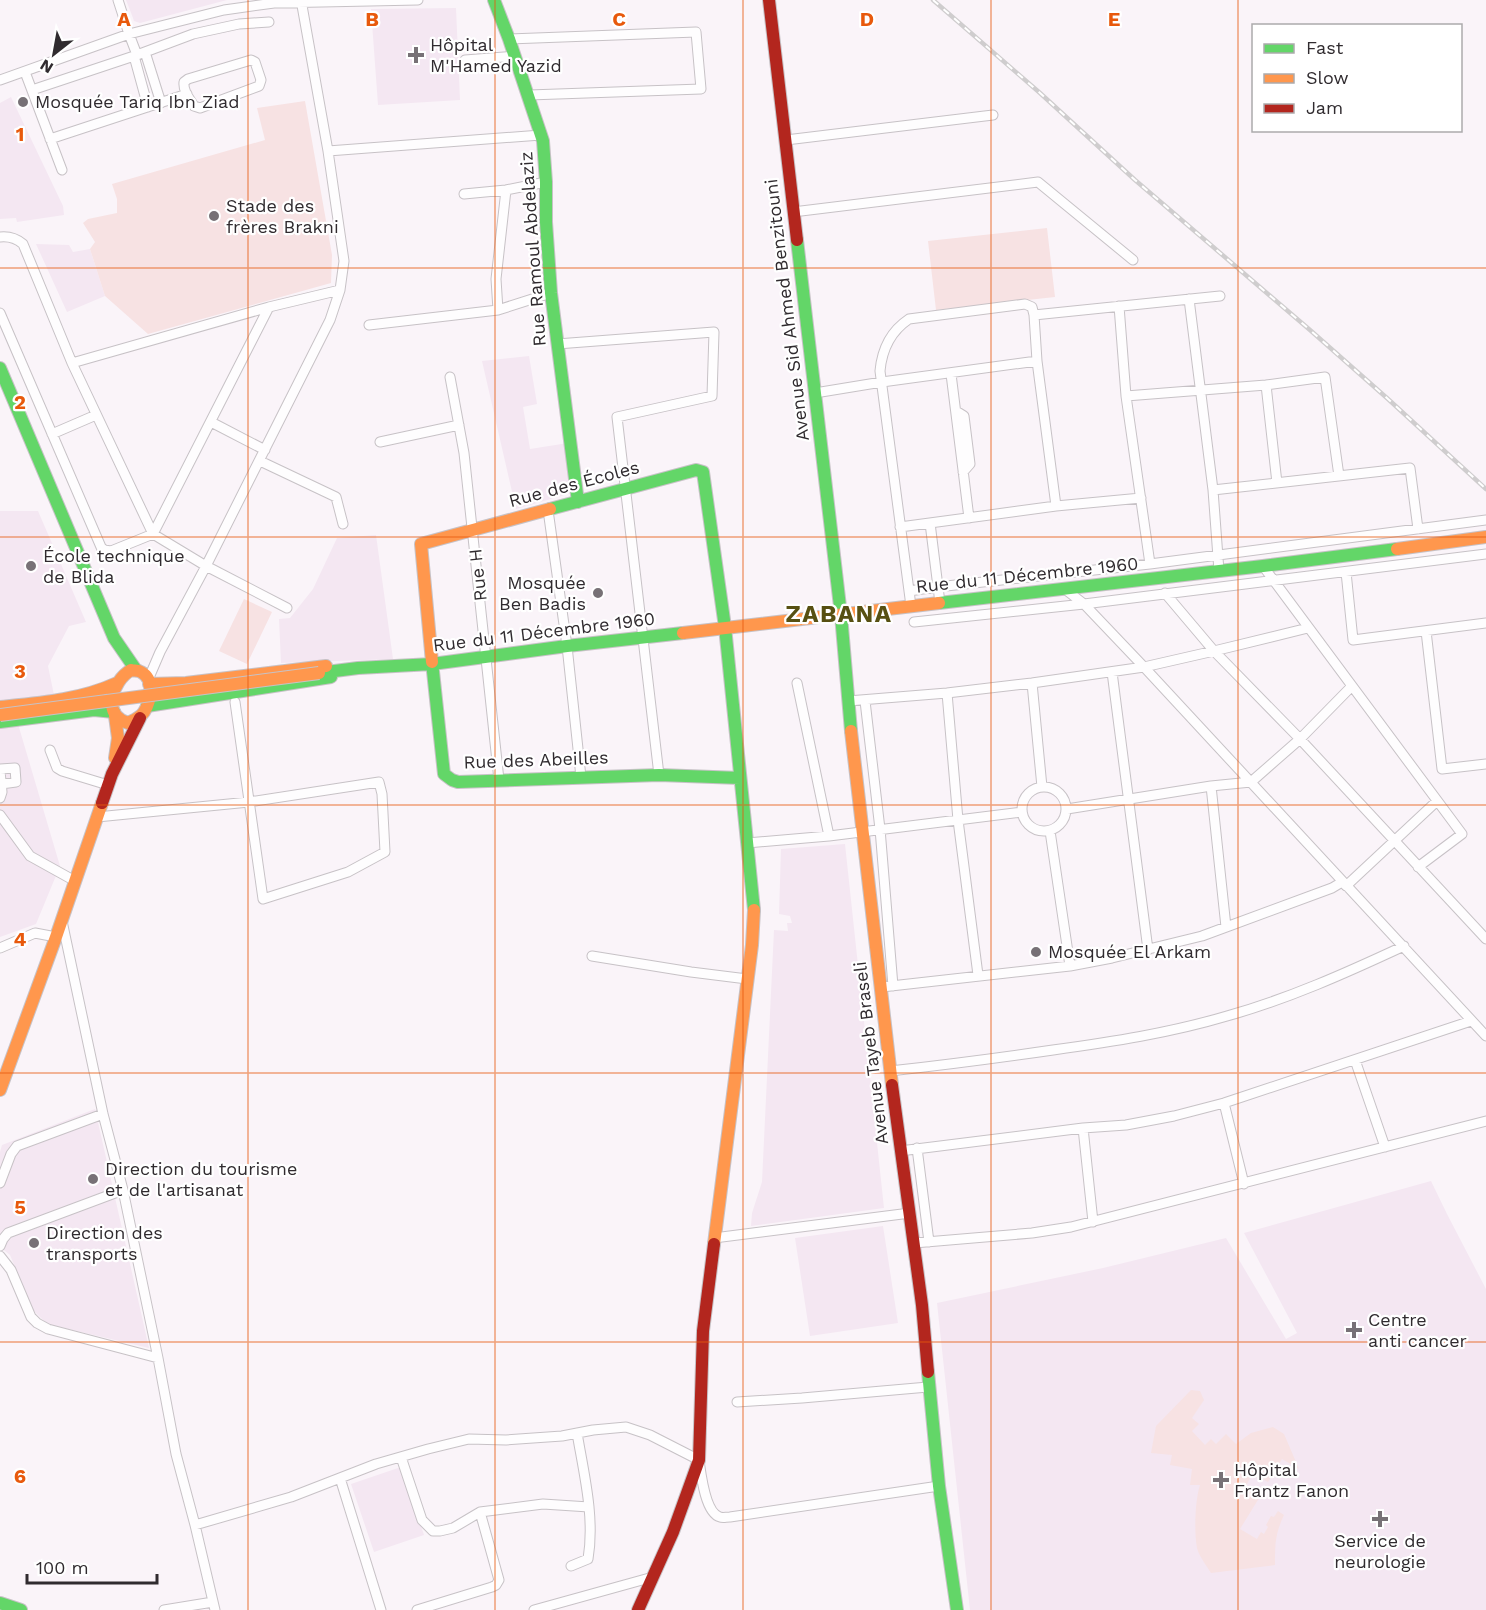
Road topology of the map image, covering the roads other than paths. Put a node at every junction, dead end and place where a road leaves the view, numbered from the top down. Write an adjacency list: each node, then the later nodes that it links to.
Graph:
1 (118, 0): 7 (street)
2 (418, 0): 5 (street)
3 (494, 0): 8 (main road, Rue Ramoul Abdelaziz)
4 (769, 0): 22 (main road, Avenue Sid Ahmed Benzitouni)
5 (301, 2): 7 (street); 23 (street)
6 (269, 22): 9 (street)
7 (129, 34): 9 (street); 12 (street)
8 (509, 39): 10 (main road, Rue Ramoul Abdelaziz); 16 (street)
9 (139, 54): 14 (street); 17 (street); 18 (street)
10 (514, 56): 11 (street); 16 (main road, Rue Ramoul Abdelaziz)
11 (465, 60)
12 (25, 72): 13 (street); 14 (street)
13 (0, 80)
14 (32, 90): 21 (street)
15 (187, 94): 15 (street); 17 (street)
16 (529, 95): 20 (main road, Rue Ramoul Abdelaziz)
17 (161, 103): 18 (street)
18 (148, 107): 21 (street)
19 (993, 115): 22 (street)
20 (541, 135): 23 (street); 25 (main road, Rue Ramoul Abdelaziz)
21 (50, 140): 24 (street)
22 (786, 140): 28 (main road, Avenue Sid Ahmed Benzitouni)
23 (328, 151): 31 (street)
24 (62, 170)
25 (546, 182): 26 (street); 32 (main road, Rue Ramoul Abdelaziz)
26 (506, 190): 27 (street); 37 (street)
27 (464, 194)
28 (793, 212): 30 (street); 50 (main road, Avenue Sid Ahmed Benzitouni)
29 (0, 237): 43 (street)
30 (1133, 260)
31 (340, 290): 36 (street); 57 (street)
32 (551, 293): 37 (street); 41 (main road, Rue Ramoul Abdelaziz)
33 (1220, 296): 34 (street)
34 (1189, 299): 35 (street); 49 (street)
35 (1119, 306): 39 (street); 51 (street)
36 (268, 307): 43 (street); 53 (street)
37 (498, 310): 40 (street)
38 (0, 313): 55 (street)
39 (1034, 315): 42 (street); 47 (street)
40 (369, 325)
41 (557, 344): 61 (street); 64 (main road, Rue Ramoul Abdelaziz)
42 (1037, 361): 45 (street); 65 (street)
43 (72, 363): 52 (street)
44 (0, 368): 99 (main road)
45 (951, 374): 47 (street); 67 (street)
46 (450, 377): 54 (street, Rue H)
47 (882, 382): 50 (street); 71 (street)
48 (1266, 385): 49 (street); 59 (street); 60 (street)
49 (1201, 390): 51 (street); 62 (street)
50 (815, 393): 92 (main road, Avenue Sid Ahmed Benzitouni)
51 (1126, 396): 63 (street)
52 (96, 415): 55 (street); 74 (street)
53 (211, 422): 57 (street); 74 (street)
54 (459, 425): 56 (street); 73 (street, Rue H)
55 (52, 434): 74 (street)
56 (381, 442)
57 (265, 450): 58 (street)
58 (260, 461): 70 (street); 79 (street)
59 (1338, 476): 60 (street); 72 (street)
60 (1277, 483): 62 (street)
61 (625, 489): 64 (main road, Rue des Écoles); 95 (main road, Rue des Écoles); 98 (street)
62 (1213, 490): 77 (street)
63 (1140, 498): 65 (street); 78 (street)
64 (578, 502): 66 (main road, Rue des Écoles)
65 (1056, 506): 67 (street)
66 (548, 510): 73 (main road, Rue des Écoles); 100 (street)
67 (969, 518): 69 (street)
68 (1486, 520): 72 (street)
69 (930, 523): 71 (street); 84 (street)
70 (343, 524)
71 (900, 527): 86 (street)
72 (1418, 529): 77 (street)
73 (473, 530): 102 (street, Rue H); 103 (main road, Rue des Écoles)
74 (153, 534): 79 (street)
75 (1486, 537): 80 (main road, Rue du 11 Décembre 1960)
76 (1486, 554): 82 (street)
77 (1218, 555): 78 (street); 81 (street)
78 (1150, 564): 84 (street)
79 (206, 566): 91 (street); 107 (street)
80 (1263, 566): 81 (main road, Rue du 11 Décembre 1960); 83 (street)
81 (1220, 571): 85 (main road, Rue du 11 Décembre 1960)
82 (1346, 572): 83 (street); 97 (street)
83 (1273, 580): 87 (street); 96 (street)
84 (937, 587): 86 (street); 88 (street)
85 (1066, 590): 88 (main road, Rue du 11 Décembre 1960); 89 (street)
86 (909, 591): 90 (street)
87 (1165, 593): 89 (street); 101 (street)
88 (940, 603): 90 (main road, Rue du 11 Décembre 1960)
89 (1084, 604): 93 (street); 104 (street)
90 (911, 606): 92 (main road, Rue du 11 Décembre 1960)
91 (287, 608)
92 (841, 615): 95 (main road, Rue du 11 Décembre 1960); 113 (main road, Avenue Tayeb Braseli)
93 (914, 622)
94 (1486, 623): 97 (street)
95 (725, 627): 98 (main road, Rue du 11 Décembre 1960); 128 (main road)
96 (1308, 628): 101 (street); 111 (street)
97 (1426, 632): 124 (street)
98 (644, 637): 100 (main road, Rue du 11 Décembre 1960); 126 (street)
99 (114, 638): 107 (main road); 108 (main road)
100 (567, 646): 102 (main road, Rue du 11 Décembre 1960); 127 (street)
101 (1214, 651): 104 (street); 122 (street)
102 (486, 656): 103 (main road, Rue du 11 Décembre 1960); 130 (street, Rue H)
103 (432, 664): 105 (main road, Rue du 11 Décembre 1960); 130 (main road, Rue des Abeilles)
104 (1144, 667): 106 (street); 132 (street)
105 (357, 669): 107 (main road, Rue du 11 Décembre 1960); 116 (main road, Rue du 11 Décembre 1960); 119 (main road, Rue du 11 Décembre 1960, bridge)
106 (1112, 672): 110 (street); 136 (street)
107 (143, 676): 108 (main road); 116 (main road)
108 (118, 681): 117 (main road); 118 (main road)
109 (797, 683): 147 (street)
110 (1032, 683): 112 (street); 134 (street)
111 (1351, 687): 122 (street); 137 (street)
112 (948, 693): 114 (street); 143 (street)
113 (848, 701): 114 (street); 146 (main road, Avenue Tayeb Braseli)
114 (865, 701): 144 (street)
115 (235, 702): 138 (street)
116 (147, 706): 120 (main road)
117 (0, 707)
118 (115, 714): 120 (main road); 121 (main road); 129 (main road)
119 (0, 715)
120 (140, 717): 129 (main road)
121 (0, 722)
122 (1300, 740): 132 (street); 148 (street)
123 (50, 750): 129 (street)
124 (1486, 764)
125 (0, 770): 131 (street); 131 (street)
126 (659, 775): 127 (main road, Rue des Abeilles); 128 (main road, Rue des Abeilles)
127 (581, 777): 130 (main road, Rue des Abeilles)
128 (740, 778): 149 (main road)
129 (110, 780): 142 (main road)
130 (498, 780)
131 (1, 783): 135 (street)
132 (1251, 783): 133 (street); 152 (street)
133 (1211, 786): 136 (street); 154 (street)
134 (1042, 787): 139 (street); 140 (street)
135 (0, 798)
136 (1130, 798): 139 (street); 159 (street)
137 (1437, 801): 148 (street); 150 (street)
138 (249, 802): 138 (street); 142 (street)
139 (1067, 809): 145 (street)
140 (1022, 812): 143 (street); 145 (street)
141 (0, 815): 151 (street)
142 (97, 817): 151 (main road)
143 (958, 820): 144 (street); 162 (street)
144 (880, 829): 146 (street); 164 (street)
145 (1050, 831): 161 (street)
146 (864, 832): 147 (street); 164 (main road, Avenue Tayeb Braseli)
147 (829, 836): 149 (street)
148 (1393, 841): 150 (street); 152 (street)
149 (747, 843): 163 (main road)
150 (1418, 867): 156 (street)
151 (75, 881): 153 (main road)
152 (1344, 884): 154 (street); 157 (street)
153 (62, 921): 155 (main road); 172 (street)
154 (1226, 927): 159 (street)
155 (56, 937): 158 (street); 169 (main road)
156 (1486, 939)
157 (1404, 946): 165 (street); 168 (street)
158 (0, 948)
159 (1148, 950): 161 (street)
160 (592, 956): 163 (street)
161 (1070, 966): 162 (street)
162 (978, 975): 164 (street)
163 (747, 979): 183 (main road)
164 (887, 987): 168 (main road, Avenue Tayeb Braseli)
165 (1472, 1021): 166 (street); 167 (street)
166 (1485, 1032)
167 (1355, 1060): 171 (street); 175 (street)
168 (890, 1071): 177 (main road, Avenue Tayeb Braseli)
169 (3, 1072): 170 (main road)
170 (0, 1090)
171 (1224, 1103): 174 (street); 179 (street)
172 (103, 1114): 178 (street); 180 (street)
173 (1486, 1121): 175 (street)
174 (1083, 1128): 176 (street); 182 (street)
175 (1385, 1147): 179 (street)
176 (917, 1148): 177 (street); 184 (street)
177 (900, 1150): 181 (main road, Avenue Tayeb Braseli)
178 (0, 1183)
179 (1244, 1184): 182 (street)
180 (123, 1190): 186 (street); 188 (street)
181 (910, 1213): 183 (street); 185 (main road, Avenue Tayeb Braseli)
182 (1093, 1222): 184 (street)
183 (714, 1238): 193 (main road)
184 (929, 1242): 185 (street)
185 (914, 1243): 189 (main road, Avenue Tayeb Braseli)
186 (0, 1246)
187 (0, 1256): 188 (street)
188 (158, 1358): 200 (street)
189 (928, 1387): 190 (street); 195 (main road, Avenue Tayeb Braseli)
190 (737, 1402)
191 (578, 1433): 192 (street); 193 (street); 198 (street)
192 (401, 1458): 194 (street); 199 (street)
193 (699, 1460): 196 (main road); 197 (street)
194 (340, 1478): 200 (street); 207 (street)
195 (939, 1486): 197 (street); 211 (main road); 212 (main road)
196 (688, 1488): 197 (street); 202 (main road)
197 (706, 1496)
198 (589, 1508): 199 (street); 201 (street)
199 (480, 1512): 208 (street)
200 (195, 1526): 204 (street)
201 (571, 1566)
202 (653, 1577): 209 (street); 210 (main road)
203 (0, 1603): 205 (main road)
204 (214, 1606): 206 (street)
205 (21, 1610)
206 (164, 1610)
207 (381, 1610)
208 (417, 1610)
209 (534, 1610)
210 (639, 1610)
211 (948, 1610)
212 (957, 1610)

